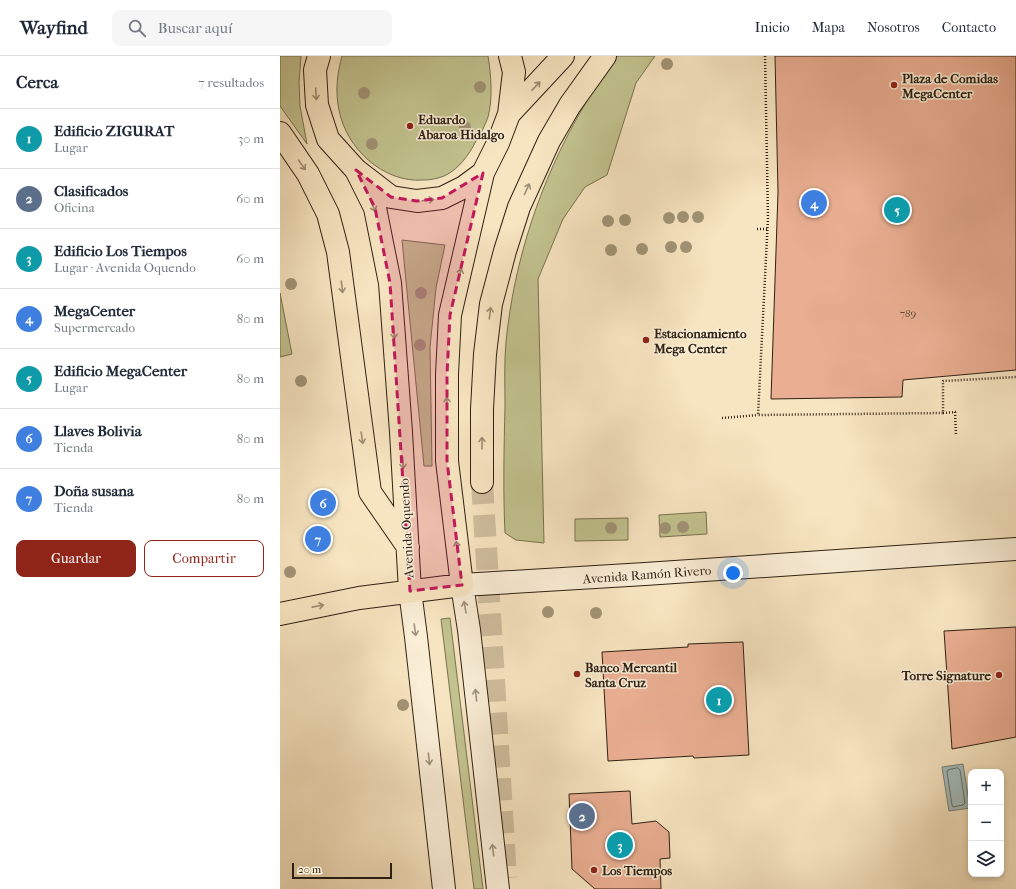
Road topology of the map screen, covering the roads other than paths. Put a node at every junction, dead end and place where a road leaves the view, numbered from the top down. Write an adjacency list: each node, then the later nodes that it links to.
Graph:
1 (319, 56): 7 (main road, one-way to 7)
2 (510, 56): 5 (main road)
3 (563, 56): 5 (main road, one-way to 3)
4 (605, 56): 9 (main road, one-way to 4)
5 (509, 114): 8 (main road)
6 (280, 133): 10 (main road, one-way to 10)
7 (356, 170): 8 (main road, one-way to 8); 10 (main road, Avenida Oquendo, one-way to 10)
8 (483, 172): 12 (main road, one-way to 8)
9 (482, 482)
10 (408, 547): 13 (main road, Avenida Oquendo)
11 (1016, 549): 12 (main road, Avenida Ramón Rivero)
12 (462, 585): 13 (main road, Avenida Ramón Rivero); 16 (main road, one-way to 12)
13 (410, 591): 14 (main road, Avenida Ramón Rivero, one-way to 13); 15 (main road, Avenida Oquendo, one-way to 15)
14 (280, 614)
15 (444, 889)
16 (498, 889)

